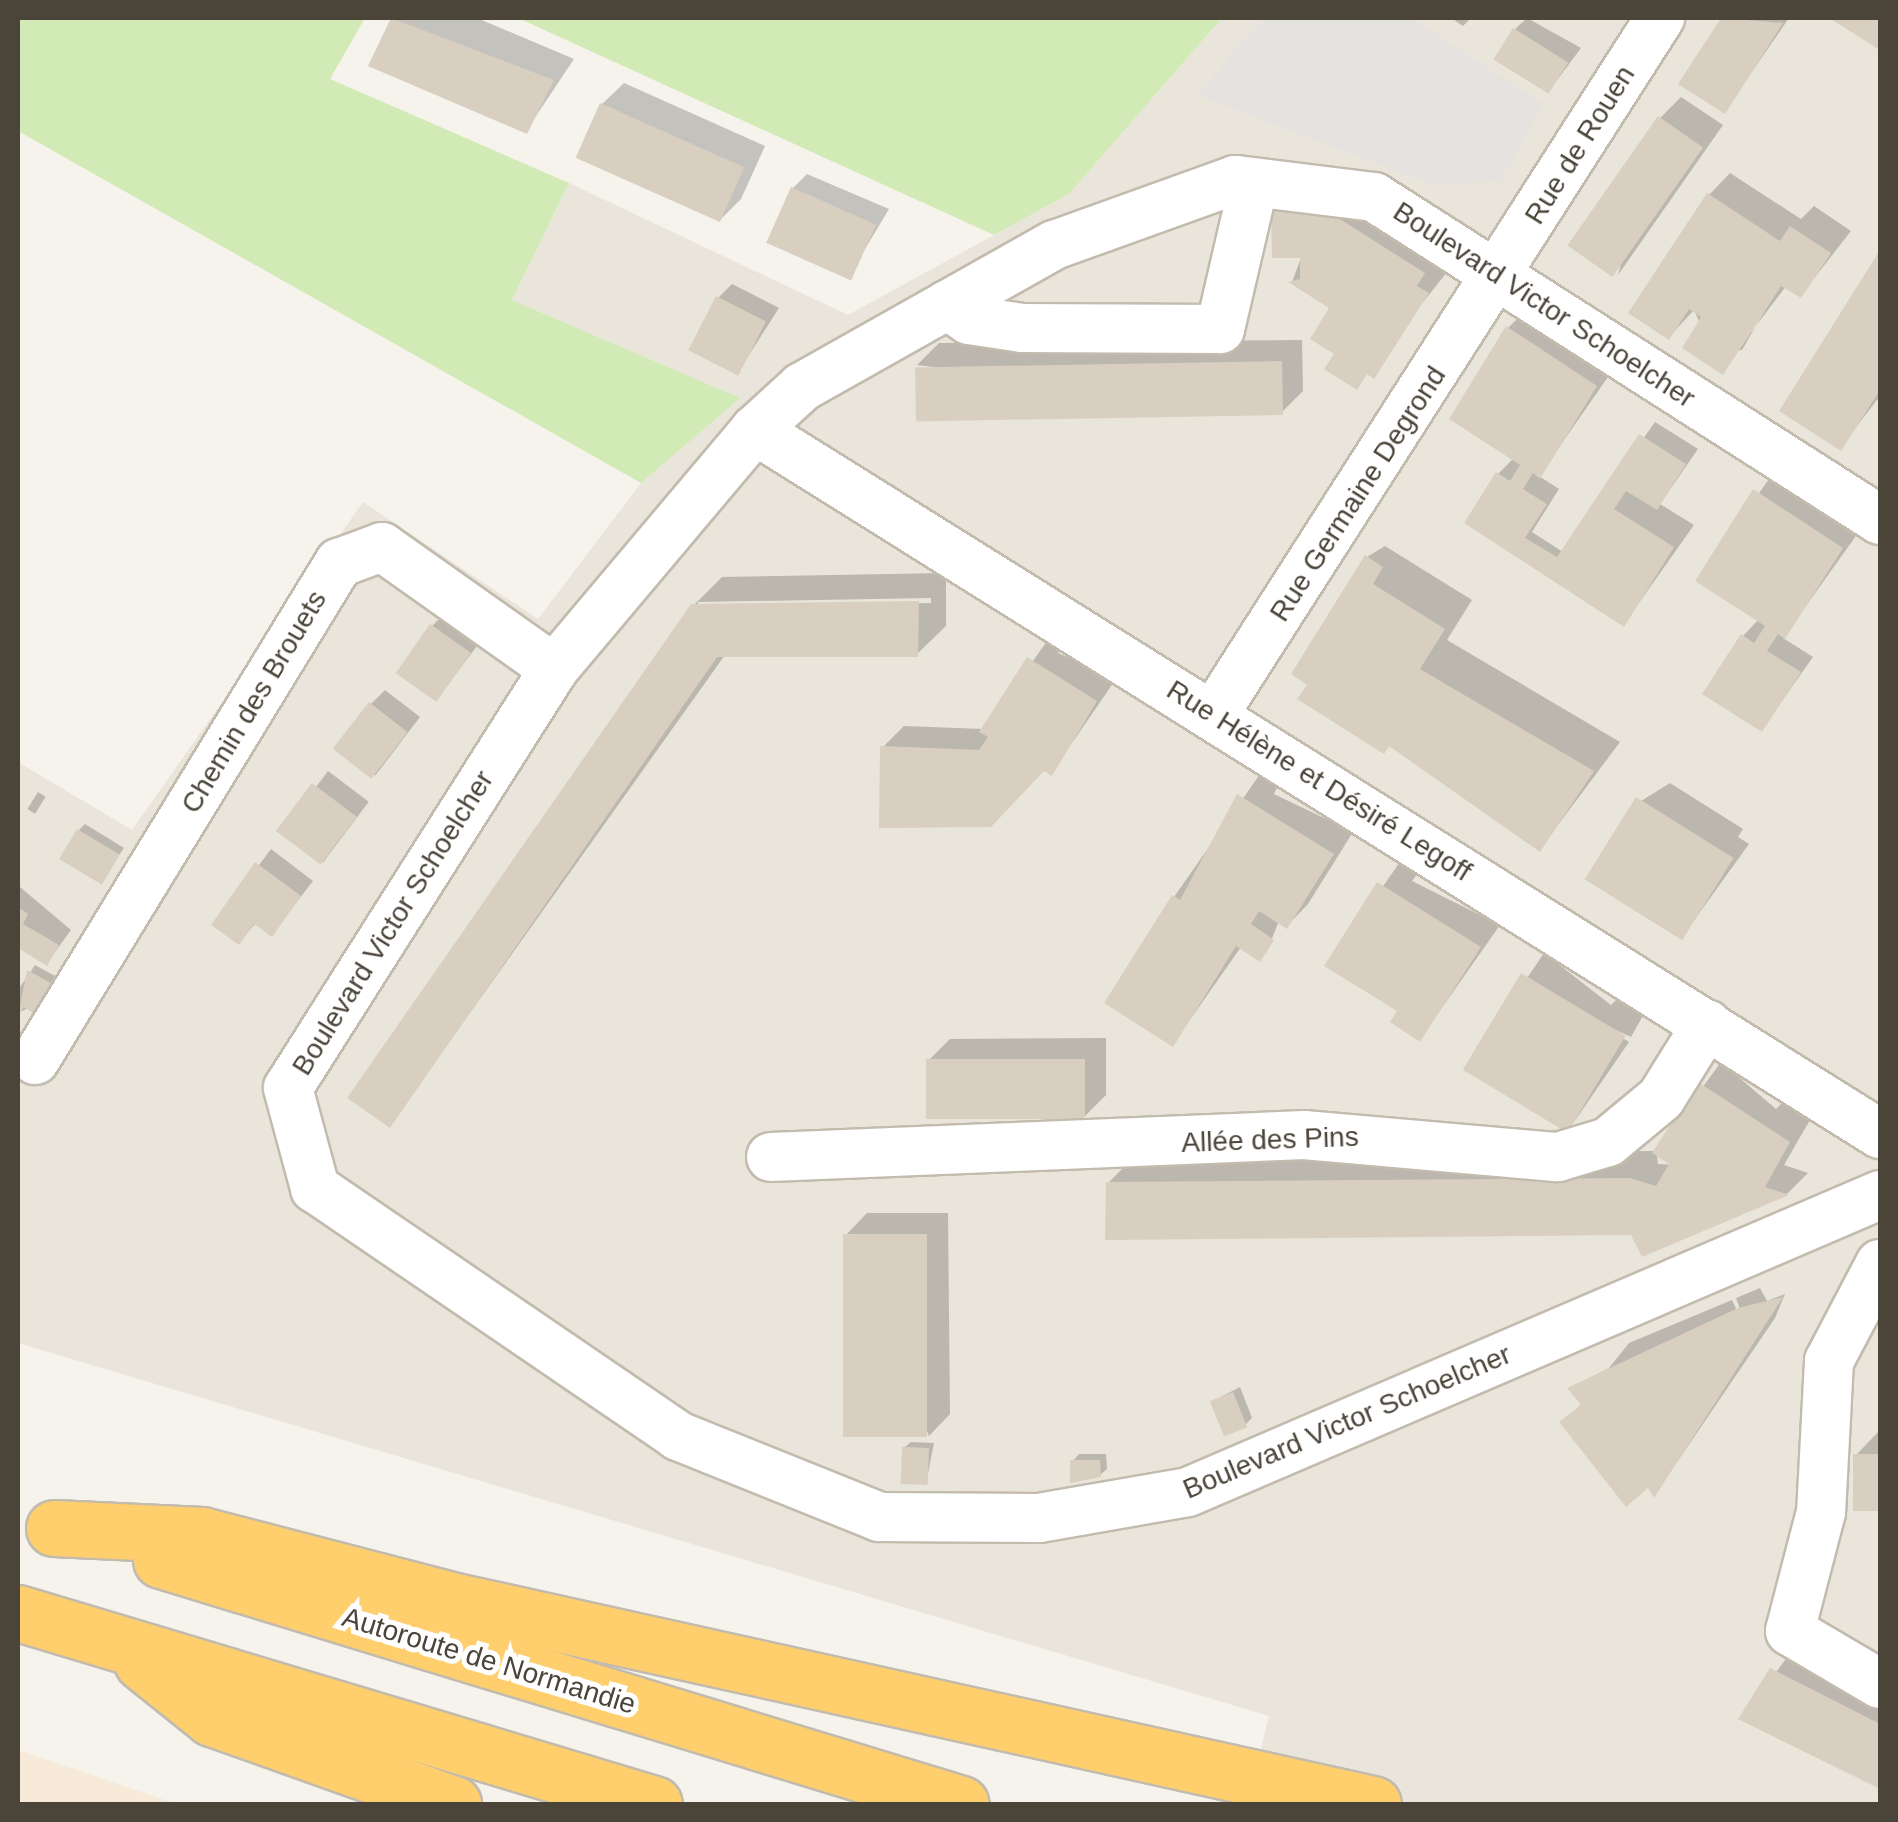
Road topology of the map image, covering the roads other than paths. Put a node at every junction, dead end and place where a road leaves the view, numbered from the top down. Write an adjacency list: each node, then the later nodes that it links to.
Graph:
1 (1660, 18): 3 (street, Rue de Rouen)
2 (1254, 183): 3 (street, Boulevard Victor Schoelcher); 4 (street, Boulevard Victor Schoelcher); 4 (street)
3 (1500, 273): 6 (street, Boulevard Victor Schoelcher); 8 (street, Rue Germaine Degrond)
4 (947, 305): 5 (street, Boulevard Victor Schoelcher)
5 (755, 430): 7 (street, Boulevard Victor Schoelcher); 8 (street, Rue Hélène et Désiré Legoff)
6 (1880, 520)
7 (554, 669): 10 (street, Chemin des Brouets); 13 (street, Boulevard Victor Schoelcher)
8 (1214, 714): 9 (street, Rue Hélène et Désiré Legoff)
9 (1707, 1024): 11 (street, Rue Hélène et Désiré Legoff); 12 (street, Allée des Pins)
10 (35, 1060)
11 (1880, 1134)
12 (771, 1157)
13 (1880, 1195)
14 (1880, 1264): 18 (street)
15 (36, 1522): 21 (highway, Autoroute de Normandie); 22 (highway)
16 (18, 1613): 17 (highway)
17 (120, 1644): 19 (highway); 20 (highway)
18 (1880, 1684)
19 (453, 1804)
20 (654, 1804)
21 (962, 1804)
22 (1373, 1804)

